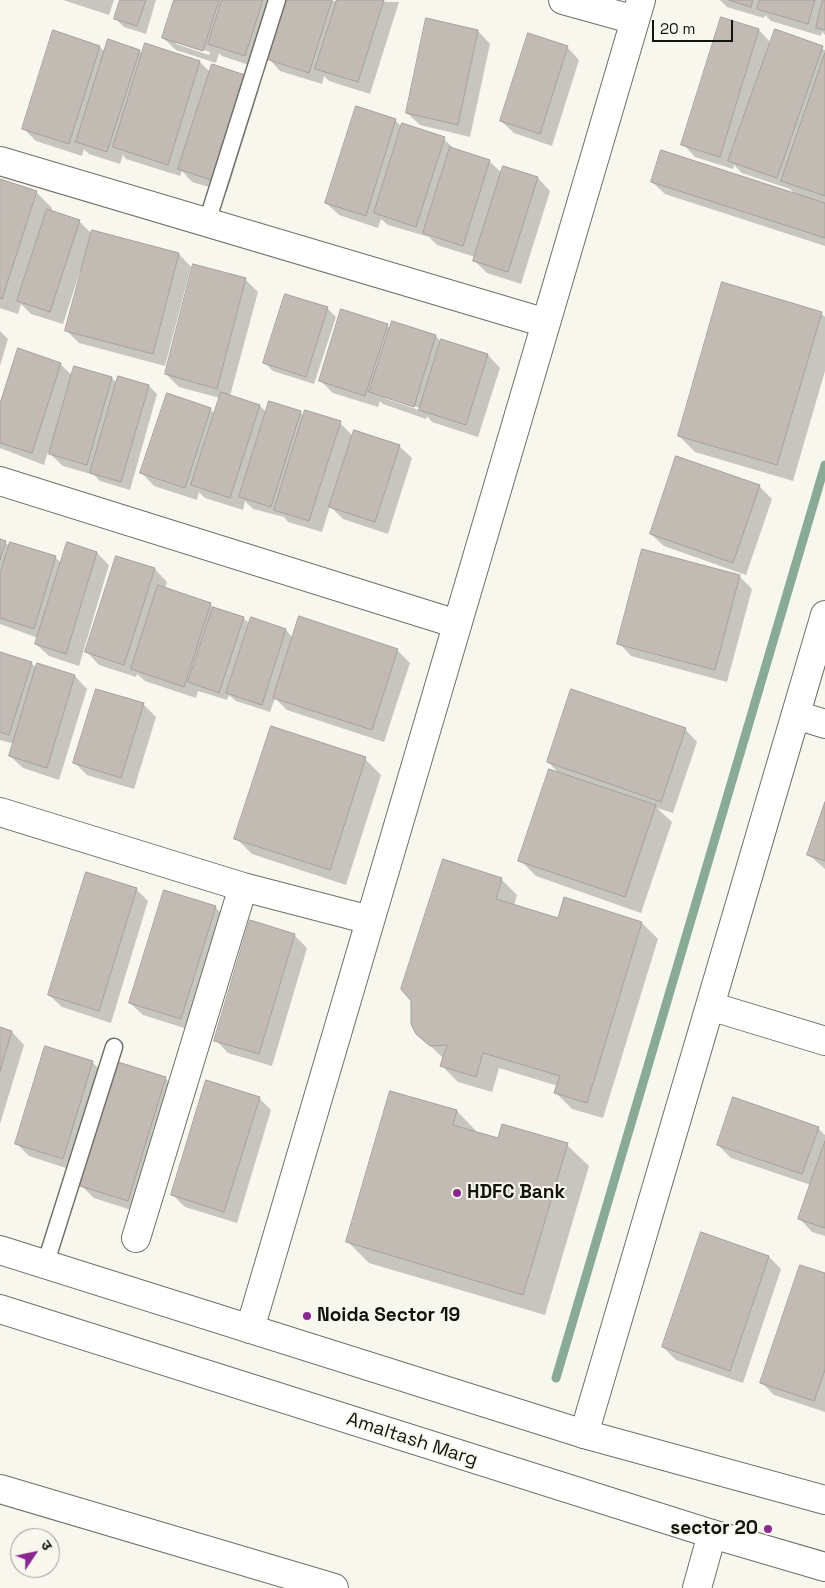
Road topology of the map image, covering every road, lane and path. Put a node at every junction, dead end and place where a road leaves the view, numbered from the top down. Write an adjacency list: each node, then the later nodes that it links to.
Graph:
1 (277, 0): 5 (lane)
2 (563, 0): 3 (street)
3 (638, 10): 6 (street)
4 (0, 161): 5 (street)
5 (207, 222): 6 (street)
6 (546, 324): 9 (street)
7 (0, 481): 9 (street)
8 (825, 615): 10 (street)
9 (457, 624): 14 (street)
10 (796, 715): 11 (street); 15 (street)
11 (825, 724)
12 (0, 812): 13 (street)
13 (243, 887): 14 (street); 18 (street)
14 (370, 920): 22 (street)
15 (710, 1006): 16 (street); 23 (street)
16 (825, 1041)
17 (114, 1048): 20 (lane)
18 (136, 1238)
19 (0, 1250): 20 (street)
20 (45, 1264): 22 (street)
21 (0, 1309): 26 (street, Amaltash Marg)
22 (250, 1329): 23 (street)
23 (584, 1434): 25 (street)
24 (0, 1489): 28 (street)
25 (825, 1500)
26 (712, 1534): 27 (street, Amaltash Marg); 30 (street)
27 (818, 1560)
28 (308, 1584): 29 (street)
29 (334, 1588)
30 (697, 1588)

